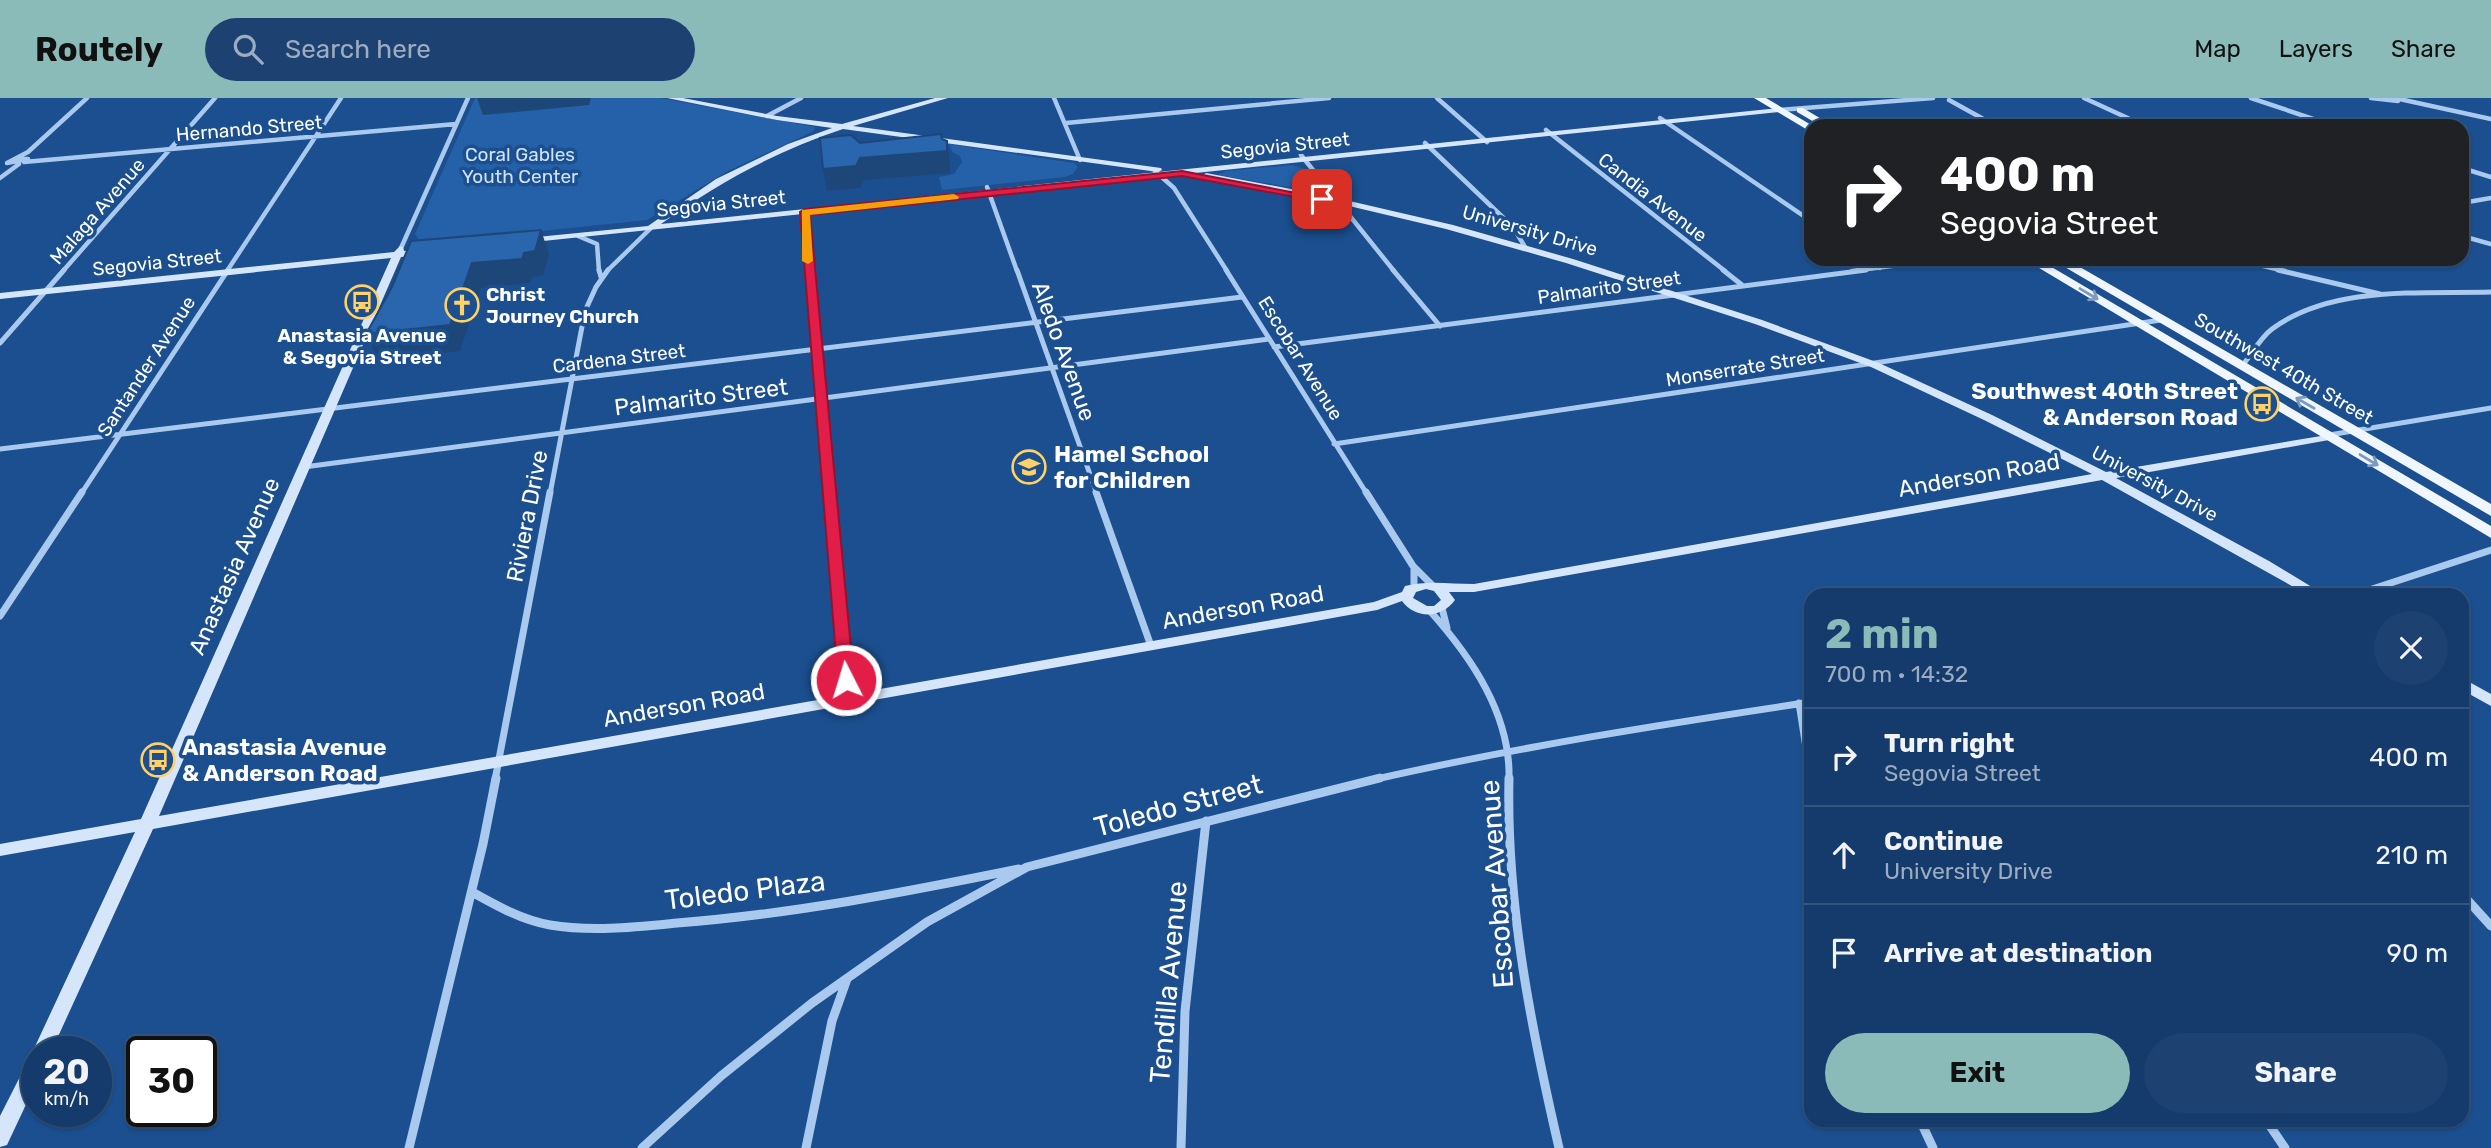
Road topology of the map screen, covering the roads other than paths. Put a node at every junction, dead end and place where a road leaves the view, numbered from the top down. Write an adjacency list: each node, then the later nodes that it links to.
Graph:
1 (87, 98): 38 (street)
2 (215, 98): 37 (street, Malaga Avenue)
3 (341, 98): 34 (street, Santander Avenue)
4 (468, 98): 30 (street, Anastasia Avenue)
5 (671, 98): 22 (street)
6 (801, 98): 22 (street)
7 (1054, 98): 29 (street)
8 (1329, 98): 29 (street)
9 (1437, 98): 35 (street)
10 (1759, 98): 21 (main road)
11 (1779, 98): 20 (main road)
12 (2084, 98): 25 (street)
13 (2251, 98): 26 (street)
14 (2371, 98): 19 (street)
15 (2395, 98): 19 (street)
16 (938, 99): 31 (street, Riviera Drive)
17 (1938, 99): 18 (street, Segovia Street); 20 (street, Segovia Street)
18 (1951, 99): 24 (street)
19 (2406, 101): 27 (street)
20 (1799, 109): 21 (street, Segovia Street); 23 (main road)
21 (1779, 110): 28 (street, Segovia Street); 32 (main road)
22 (767, 116): 31 (street)
23 (1816, 119)
24 (1984, 119)
25 (2130, 119)
26 (2313, 119)
27 (2491, 119)
28 (1664, 121): 33 (street, Segovia Street); 55 (street)
29 (1066, 122): 41 (street)
30 (456, 124): 34 (street, Hernando Street); 63 (street, Anastasia Avenue)
31 (842, 126): 41 (street); 56 (street, Riviera Drive)
32 (1804, 126)
33 (1549, 133): 35 (street, Segovia Street); 72 (street, Candia Avenue)
34 (317, 136): 37 (street, Hernando Street); 70 (street, Santander Avenue)
35 (1485, 139): 36 (street, Segovia Street)
36 (1428, 145): 39 (street, Segovia Street); 62 (street)
37 (171, 148): 40 (street, Hernando Street); 73 (street, Malaga Avenue)
38 (28, 152): 40 (street); 43 (street)
39 (1303, 158): 45 (street, Segovia Street); 46 (street, Segovia Street); 52 (street)
40 (25, 160): 43 (street); 43 (street, Hernando Street)
41 (1080, 160): 45 (street); 49 (street)
42 (0, 162): 43 (street)
43 (11, 163): 48 (street)
44 (2469, 169): 47 (street)
45 (1158, 173): 46 (street, Segovia Street); 49 (street, Segovia Street); 50 (street, Segovia Street); 79 (street, Escobar Avenue)
46 (1182, 173): 52 (street, University Drive)
47 (2491, 177)
48 (0, 178)
49 (1070, 179): 50 (street, Segovia Street)
50 (988, 190): 54 (street, Segovia Street); 56 (street, Segovia Street); 82 (street, Aledo Avenue)
51 (2491, 198): 53 (street)
52 (1337, 202): 62 (street, University Drive); 83 (street)
53 (2469, 202)
54 (805, 212): 57 (street, Segovia Street); 87 (street)
55 (1804, 216)
56 (660, 221): 57 (street, Riviera Drive); 58 (street, Segovia Street)
57 (651, 228): 58 (street, Segovia Street); 71 (street, Riviera Drive)
58 (578, 236): 71 (street)
59 (2469, 238): 60 (street)
60 (2491, 244)
61 (439, 247): 63 (street, Segovia Street)
62 (1525, 247): 76 (street, University Drive)
63 (400, 251): 70 (street, Segovia Street); 94 (street, Anastasia Avenue)
64 (1877, 266): 69 (street)
65 (1895, 266): 69 (street, Palmarito Street)
66 (2043, 266): 81 (main road, Southwest 40th Street, one-way to 81)
67 (2069, 266): 80 (main road, Southwest 40th Street)
68 (2262, 266): 78 (street)
69 (1880, 268): 72 (street, Palmarito Street)
70 (227, 269): 73 (street, Segovia Street); 97 (street, Santander Avenue)
71 (601, 277): 91 (street, Riviera Drive)
72 (1742, 285): 76 (street, Palmarito Street)
73 (49, 287): 74 (street, Segovia Street); 77 (street, Segovia Street); 85 (street, Malaga Avenue)
74 (0, 289)
75 (2491, 292): 78 (street)
76 (1675, 294): 83 (street, Palmarito Street); 88 (street, University Drive)
77 (0, 296)
78 (2384, 296): 89 (street)
79 (1242, 297): 82 (street, Cardena Street); 84 (street, Escobar Avenue)
80 (2161, 320): 81 (street, Monserrate Street); 89 (main road, Southwest 40th Street)
81 (2139, 323): 88 (street, Monserrate Street); 98 (main road, Southwest 40th Street)
82 (1035, 324): 87 (street, Cardena Street); 90 (street, Aledo Avenue)
83 (1440, 326): 86 (street, Palmarito Street)
84 (1269, 339): 86 (street, Escobar Avenue); 90 (street, Palmarito Street)
85 (0, 343)
86 (1274, 347): 99 (street, Escobar Avenue)
87 (819, 349): 91 (street, Cardena Street); 92 (street)
88 (1872, 364): 99 (street, Monserrate Street); 102 (street, University Drive)
89 (2242, 366): 95 (main road, Southwest 40th Street, one-way to 89)
90 (1051, 368): 92 (street, Palmarito Street); 116 (street, Aledo Avenue)
91 (573, 379): 94 (street, Cardena Street); 96 (street, Riviera Drive)
92 (822, 398): 96 (street, Palmarito Street); 118 (street)
93 (2491, 408): 95 (street, Anderson Road)
94 (330, 410): 97 (street, Cardena Street); 101 (street, Anastasia Avenue)
95 (2354, 431): 98 (street, Anderson Road); 103 (main road, Southwest 40th Street)
96 (563, 432): 101 (street, Palmarito Street); 124 (street, Riviera Drive)
97 (120, 435): 100 (street, Cardena Street); 114 (street, Santander Avenue)
98 (2329, 436): 102 (street, Anderson Road); 104 (main road, Southwest 40th Street, one-way to 104)
99 (1334, 444): 106 (street, Escobar Avenue)
100 (0, 449)
101 (304, 467): 126 (street, Anastasia Avenue)
102 (2103, 476): 108 (street, Anderson Road); 109 (street, University Drive)
103 (2491, 511)
104 (2491, 533)
105 (2491, 550): 110 (street)
106 (1414, 568): 107 (street, Escobar Avenue); 111 (street)
107 (1436, 587): 108 (street, Anderson Road); 111 (street, Anderson Road); 113 (street)
108 (1474, 588): 113 (street, Anderson Road)
109 (2305, 588)
110 (2375, 588)
111 (1410, 591): 112 (street, Anderson Road); 113 (street)
112 (1377, 606): 113 (street, Anderson Road); 116 (street, Anderson Road)
113 (1434, 607): 115 (street, Escobar Avenue); 115 (street, Escobar Avenue)
114 (0, 616)
115 (1447, 629): 123 (street, Escobar Avenue)
116 (1150, 646): 118 (street, Anderson Road)
117 (2469, 687): 119 (street)
118 (847, 700): 124 (street, Anderson Road)
119 (2491, 701)
120 (1799, 703): 121 (street, Toledo Street); 122 (street); 123 (street, Toledo Street)
121 (1804, 703)
122 (1804, 736)
123 (1509, 750): 125 (street, Toledo Street); 142 (street, Escobar Avenue)
124 (500, 761): 126 (street, Anderson Road); 129 (street, Riviera Drive)
125 (1206, 821): 128 (street, Toledo Street); 141 (street, Tendilla Avenue)
126 (146, 825): 127 (street, Anderson Road); 133 (street, Anastasia Avenue)
127 (0, 850)
128 (1027, 867): 129 (street, Toledo Plaza); 132 (street, Toledo Street)
129 (472, 892): 138 (street, Riviera Drive)
130 (2469, 902): 131 (street)
131 (2491, 926)
132 (847, 978): 139 (street, Toledo Street); 140 (street)
133 (48, 1036)
134 (21, 1094): 137 (street)
135 (1923, 1127): 143 (street)
136 (2271, 1127): 144 (street)
137 (0, 1138)
138 (409, 1148)
139 (642, 1148)
140 (806, 1148)
141 (1181, 1148)
142 (1559, 1148)
143 (1933, 1148)
144 (2285, 1148)

